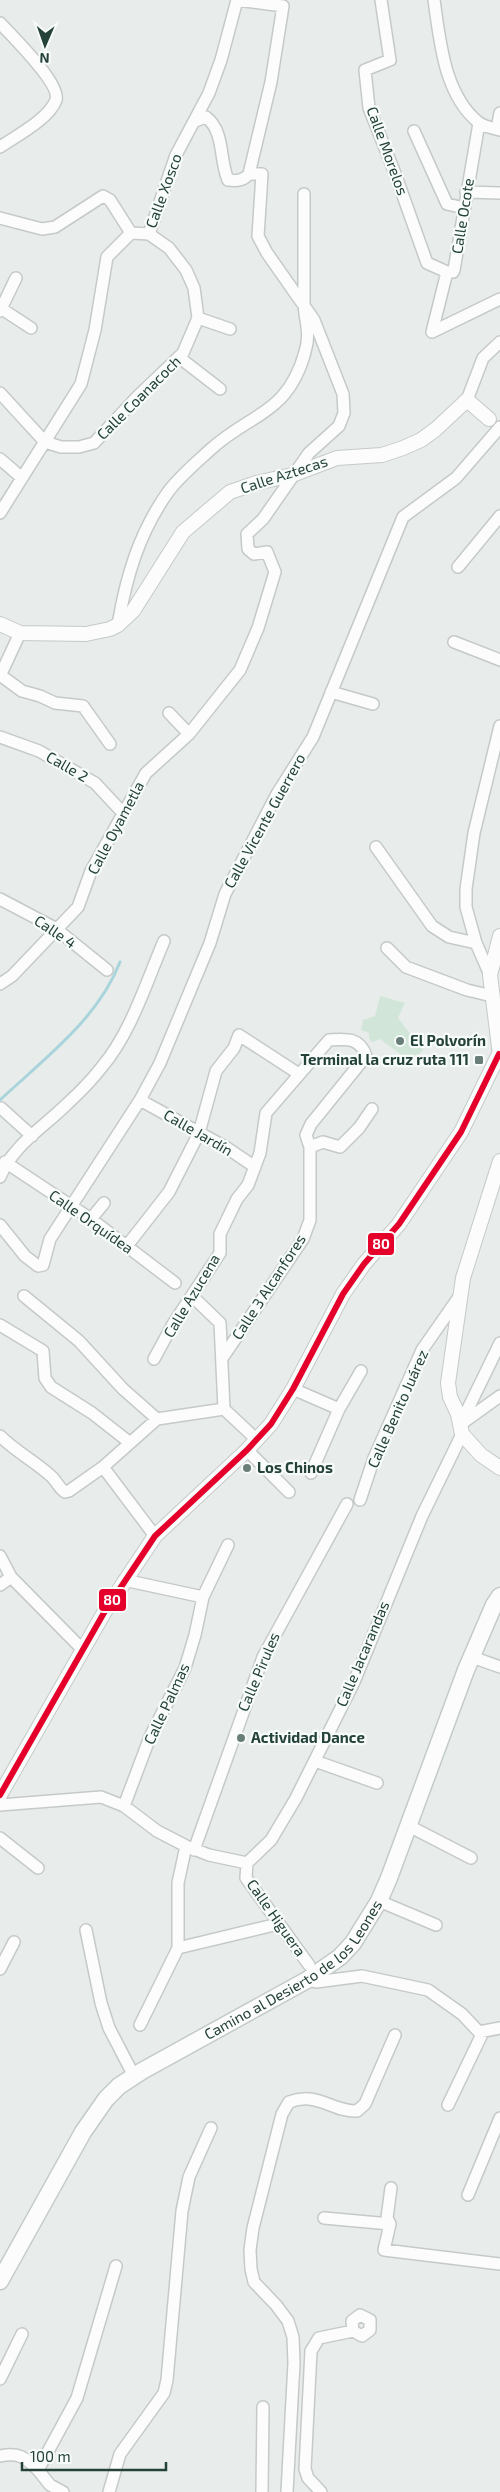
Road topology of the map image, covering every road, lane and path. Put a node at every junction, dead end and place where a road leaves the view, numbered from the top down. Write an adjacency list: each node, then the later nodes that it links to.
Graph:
1 (237, 0): 6 (street, Calle Xosco); 11 (street)
2 (382, 0): 19 (street, Calle Morelos)
3 (434, 0): 7 (street)
4 (0, 23): 10 (street)
5 (500, 113): 9 (street)
6 (195, 122): 11 (street); 18 (street, Calle Xosco)
7 (479, 123): 9 (street); 12 (street, Calle Ocote)
8 (414, 130): 15 (street)
9 (499, 130)
10 (0, 147)
11 (249, 174): 22 (street)
12 (466, 192): 13 (street); 15 (street, Calle Ocote)
13 (500, 193)
14 (304, 194): 22 (street)
15 (464, 208): 19 (street, Calle Ocote)
16 (0, 218): 17 (street)
17 (131, 234): 18 (street, Calle Xosco); 33 (street, Calle Xosco)
18 (150, 234): 24 (street)
19 (447, 272): 21 (street, Calle Ocote)
20 (16, 278): 23 (street)
21 (500, 299)
22 (304, 307): 35 (street); 42 (street)
23 (1, 310): 25 (street)
24 (198, 318): 26 (street); 28 (street, Calle Coanacoch)
25 (30, 328)
26 (230, 329)
27 (500, 342): 31 (street)
28 (180, 358): 29 (street); 33 (street, Calle Coanacoch)
29 (220, 388)
30 (0, 393): 33 (street)
31 (469, 401): 32 (street); 35 (street, Calle Aztecas)
32 (496, 428): 47 (street, Calle Vicente Guerrero)
33 (45, 442): 36 (street, Calle Xosco)
34 (0, 459): 36 (street)
35 (292, 475): 42 (street, Calle Aztecas); 51 (street, Calle Oyametla)
36 (22, 478): 37 (street, Calle Xosco)
37 (4, 496): 38 (street, Calle Xosco)
38 (0, 513)
39 (500, 516): 40 (street)
40 (458, 567)
41 (0, 624): 43 (street, Calle Aztecas)
42 (118, 625): 43 (street, Calle Aztecas)
43 (20, 633): 46 (street)
44 (454, 642): 45 (street)
45 (500, 660)
46 (0, 676): 53 (street)
47 (331, 692): 48 (street); 68 (street, Calle Vicente Guerrero)
48 (373, 704)
49 (168, 713): 51 (street)
50 (500, 726): 60 (street)
51 (189, 734): 54 (street, Calle Oyametla)
52 (0, 737): 54 (street, Calle 2)
53 (110, 744)
54 (123, 813): 57 (street, Calle Oyametla)
55 (376, 847): 60 (street)
56 (0, 899): 57 (street, Calle 4)
57 (56, 928): 62 (street, Calle 4); 63 (street, Calle Oyametla)
58 (500, 936): 64 (street)
59 (164, 941): 72 (street)
60 (476, 943): 64 (street)
61 (387, 948): 64 (street)
62 (107, 970)
63 (0, 984)
64 (493, 986): 65 (street)
65 (499, 1054): 92 (street)
66 (366, 1056): 67 (street, Calle Azucena); 73 (street, Calle 3 Alcanfores)
67 (299, 1074): 71 (street); 76 (street, Calle Azucena)
68 (140, 1100): 71 (street, Calle Jardín); 79 (street, Calle Vicente Guerrero)
69 (1, 1108): 72 (street)
70 (372, 1109): 73 (street)
71 (199, 1133): 76 (street, Calle Jardín); 82 (street)
72 (32, 1136): 75 (street)
73 (310, 1147): 89 (street, Calle 3 Alcanfores)
74 (500, 1161): 86 (street)
75 (6, 1162): 77 (street); 79 (street, Calle Orquídea)
76 (254, 1167): 85 (street, Calle Azucena)
77 (0, 1176)
78 (104, 1203): 80 (street)
79 (70, 1206): 80 (street, Calle Orquídea); 81 (street, Calle Vicente Guerrero)
80 (91, 1220): 82 (street, Calle Orquídea)
81 (0, 1225)
82 (126, 1247): 83 (street, Calle Orquídea)
83 (175, 1283)
84 (24, 1296): 96 (street)
85 (192, 1296): 89 (street); 90 (street, Calle Azucena)
86 (459, 1297): 97 (street); 105 (street, Calle Benito Juárez)
87 (0, 1325): 99 (street)
88 (500, 1343): 97 (street, Calle Jacarandas)
89 (223, 1357): 94 (street)
90 (154, 1358)
91 (361, 1372): 95 (street)
92 (293, 1388): 95 (street); 100 (street)
93 (500, 1396): 97 (street)
94 (224, 1409): 96 (street); 100 (street)
95 (339, 1409): 103 (street)
96 (158, 1419): 99 (street)
97 (461, 1430): 102 (street); 118 (street, Calle Jacarandas)
98 (0, 1436): 101 (street)
99 (130, 1442): 101 (street)
100 (252, 1445): 104 (street); 107 (street)
101 (103, 1466): 107 (street)
102 (500, 1468)
103 (311, 1473)
104 (289, 1492)
105 (360, 1500)
106 (347, 1504): 125 (street, Calle Pirules)
107 (155, 1536): 111 (street)
108 (228, 1544): 114 (street, Calle Palmas)
109 (0, 1556): 110 (street)
110 (12, 1577): 112 (street); 115 (street)
111 (124, 1580): 114 (street); 115 (street)
112 (0, 1585)
113 (500, 1596): 116 (main road, Camino al Desierto de los Leones)
114 (203, 1597): 122 (street, Calle Palmas)
115 (83, 1650): 120 (street)
116 (472, 1657): 117 (street); 123 (main road, Camino al Desierto de los Leones)
117 (500, 1667)
118 (315, 1761): 119 (street); 127 (street, Calle Jacarandas)
119 (377, 1783)
120 (0, 1795)
121 (0, 1806): 122 (street, Calle Higuera)
122 (124, 1806): 125 (street, Calle Higuera)
123 (409, 1826): 126 (street); 129 (main road, Camino al Desierto de los Leones)
124 (0, 1838): 128 (street)
125 (190, 1848): 127 (street, Calle Higuera); 134 (street, Calle Pirules)
126 (472, 1858)
127 (246, 1863): 130 (street, Calle Higuera)
128 (38, 1868)
129 (379, 1901): 131 (street); 136 (main road, Camino al Desierto de los Leones)
130 (278, 1924): 134 (street); 136 (street, Calle Higuera)
131 (436, 1925)
132 (86, 1930): 141 (street)
133 (14, 1942): 135 (street)
134 (178, 1948): 137 (street)
135 (0, 1969)
136 (308, 1973): 139 (street); 141 (main road, Camino al Desierto de los Leones)
137 (140, 2026)
138 (500, 2028): 139 (street)
139 (483, 2032): 142 (street)
140 (395, 2035): 161 (street)
141 (134, 2076): 151 (main road, Camino al Desierto de los Leones)
142 (448, 2105)
143 (500, 2118): 146 (street)
144 (211, 2128): 159 (street)
145 (391, 2188): 148 (street)
146 (468, 2195)
147 (324, 2218): 148 (street)
148 (390, 2224): 149 (street)
149 (500, 2264)
150 (116, 2266): 157 (street)
151 (0, 2281)
152 (352, 2331): 162 (street)
153 (22, 2334): 154 (street)
154 (0, 2379)
155 (263, 2407): 160 (street)
156 (0, 2456): 157 (street)
157 (38, 2470): 158 (street)
158 (63, 2492)
159 (109, 2492)
160 (262, 2492)
161 (287, 2492)
162 (320, 2492)

